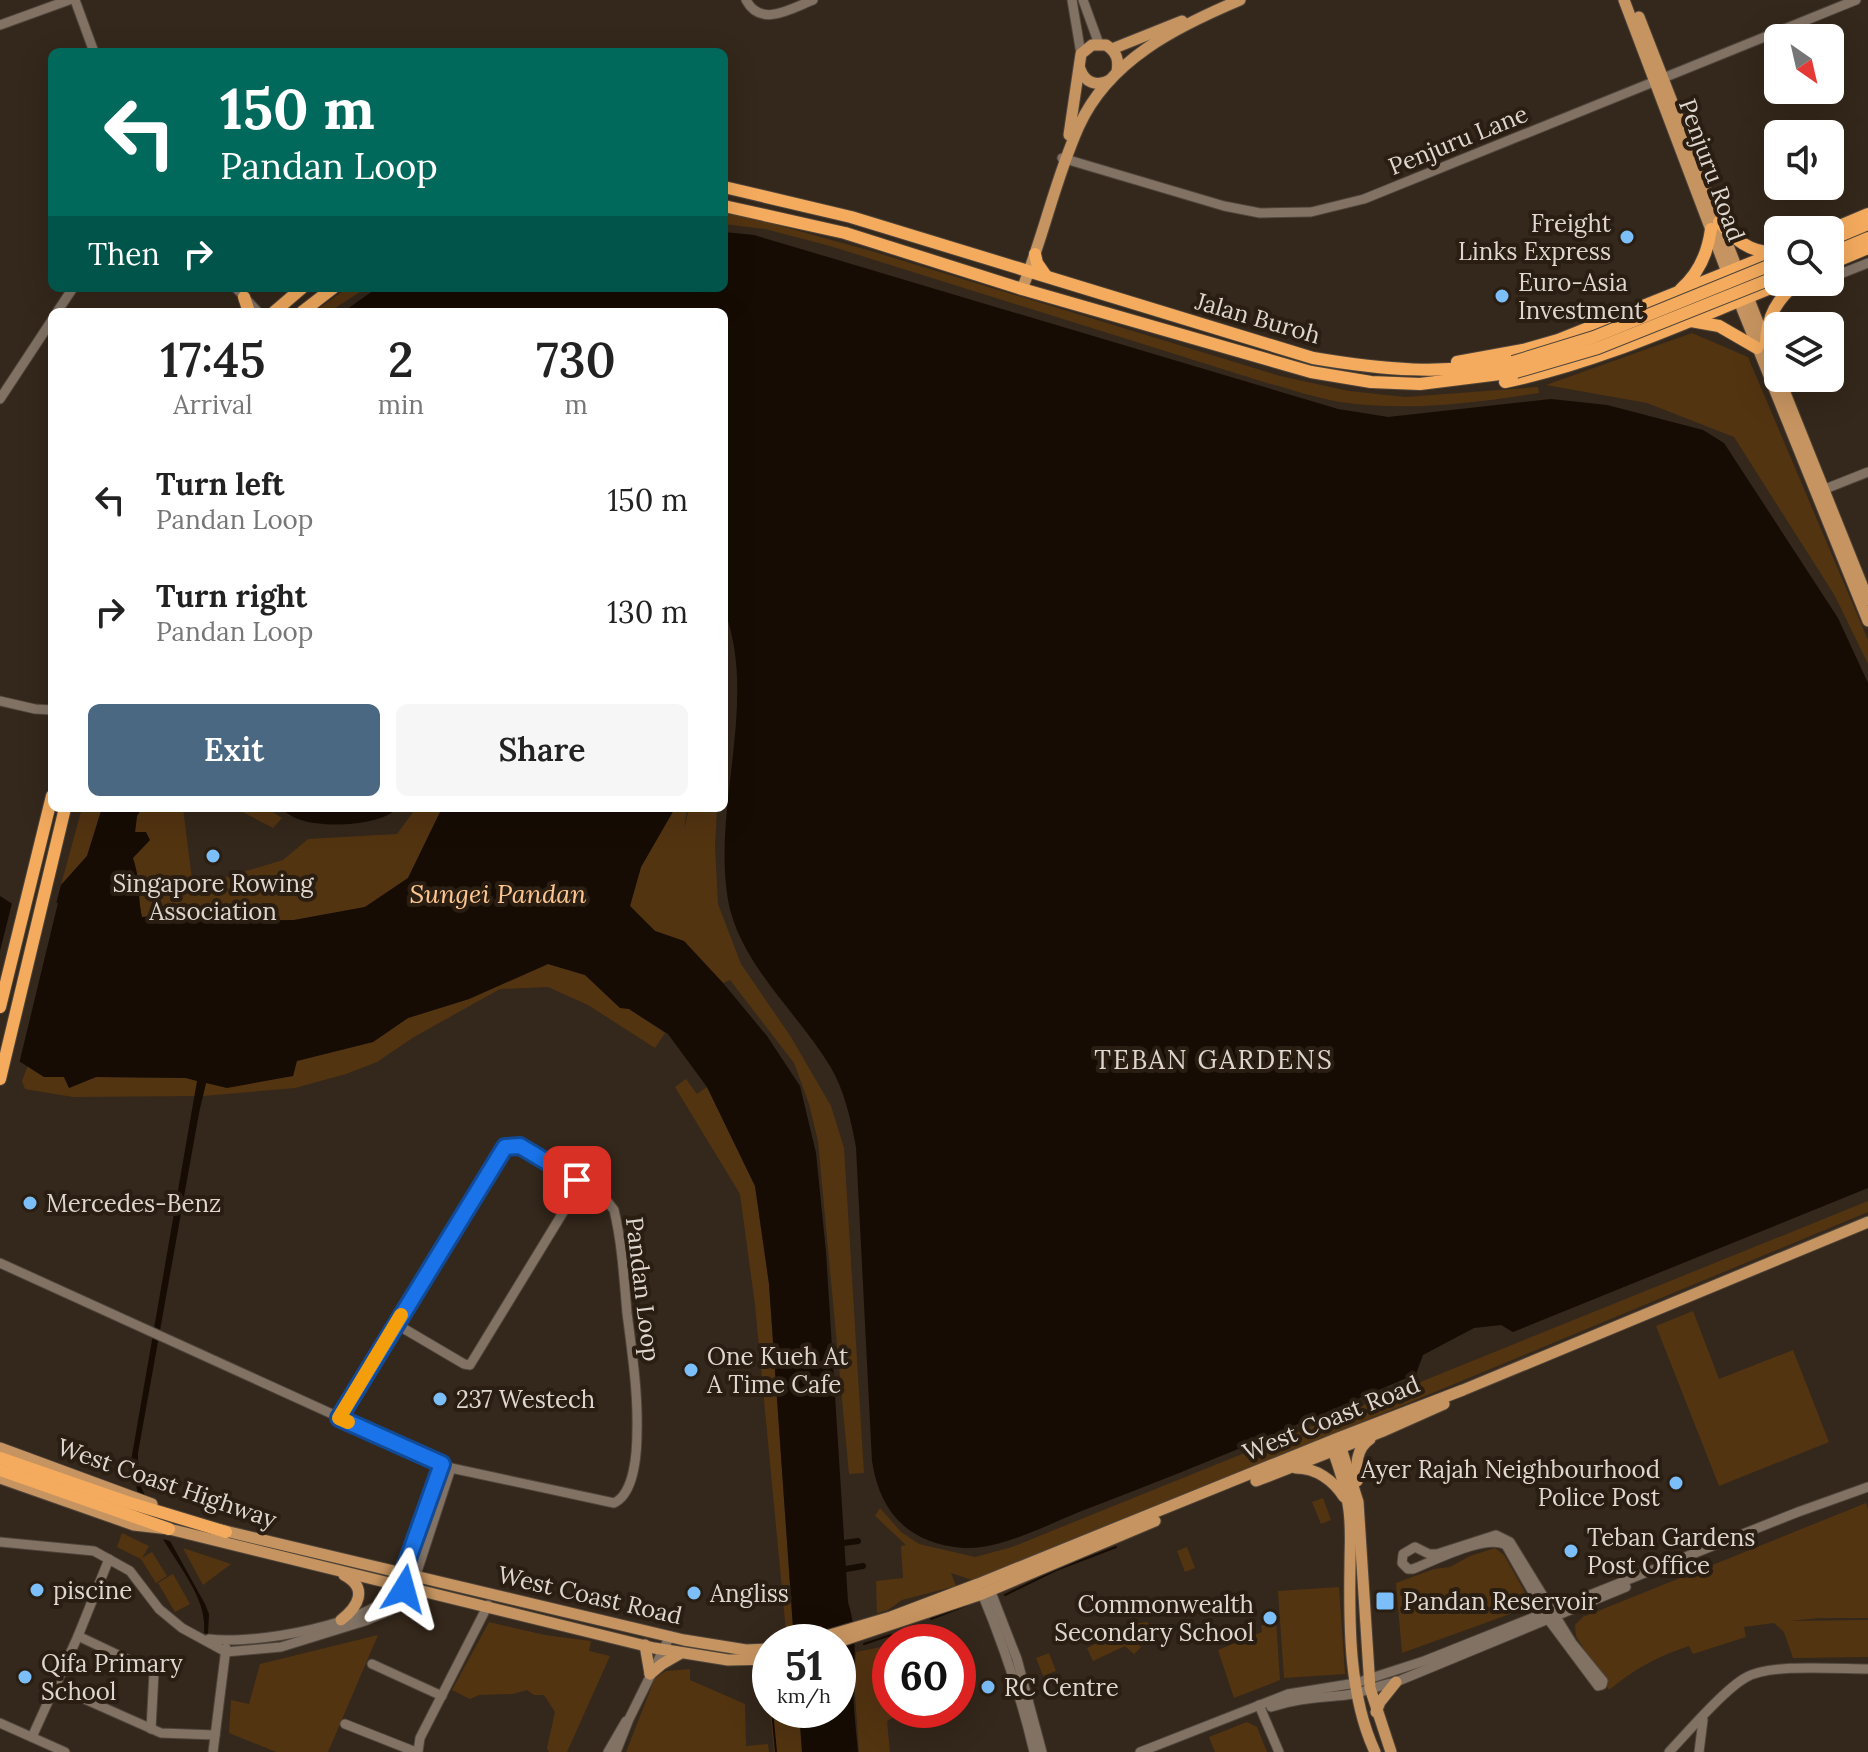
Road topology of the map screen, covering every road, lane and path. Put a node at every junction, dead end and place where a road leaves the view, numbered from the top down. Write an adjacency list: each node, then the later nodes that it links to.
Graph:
1 (69, 0): 12 (street)
2 (75, 0): 14 (street)
3 (746, 0): 4 (street)
4 (813, 0)
5 (1072, 0): 16 (street)
6 (1083, 0): 13 (street)
7 (1240, 0): 11 (main road)
8 (1624, 0): 18 (main road, Penjuru Road)
9 (1632, 0): 18 (main road, Penjuru Road)
10 (1856, 0): 18 (street, Penjuru Lane)
11 (1218, 10): 15 (main road); 17 (main road)
12 (0, 25)
13 (1099, 44): 15 (main road); 16 (main road)
14 (93, 48)
15 (1112, 49): 17 (main road)
16 (1080, 57): 17 (main road); 19 (main road)
17 (1115, 75): 19 (main road)
18 (1660, 81): 19 (street, Penjuru Lane); 25 (main road, Penjuru Road)
19 (1064, 159): 31 (main road); 35 (main road)
20 (728, 188): 35 (highway, Jalan Buroh)
21 (728, 207): 42 (highway, Jalan Buroh)
22 (1868, 214): 23 (highway)
23 (1844, 224)
24 (1868, 224): 26 (highway)
25 (1715, 226): 30 (highway); 38 (main road, Penjuru Road); 47 (highway)
26 (1844, 234)
27 (1868, 238): 28 (highway)
28 (1844, 248)
29 (1868, 248): 33 (highway)
30 (1764, 252)
31 (1035, 254): 37 (main road); 40 (highway)
32 (1764, 258): 38 (highway)
33 (1844, 258)
34 (1868, 263): 39 (street)
35 (1011, 265): 37 (highway, Jalan Buroh)
36 (1764, 268): 58 (highway, Jalan Buroh, bridge)
37 (1029, 272): 40 (highway, Jalan Buroh); 42 (main road)
38 (1732, 272): 47 (highway); 49 (main road, Penjuru Road)
39 (1844, 272)
40 (1047, 277): 57 (highway, Jalan Buroh)
41 (1764, 282): 58 (highway, Jalan Buroh, bridge)
42 (1022, 289): 59 (highway, Jalan Buroh)
43 (1764, 291): 49 (highway)
44 (297, 292): 51 (highway)
45 (328, 292): 52 (highway)
46 (240, 293): 50 (street)
47 (1672, 296): 57 (highway)
48 (1785, 296): 55 (highway)
49 (1744, 299): 53 (highway); 55 (main road, Penjuru Road)
50 (254, 308)
51 (279, 308)
52 (307, 308)
53 (1690, 321): 55 (highway); 59 (highway)
54 (48, 326): 61 (street)
55 (1762, 345): 56 (main road, Penjuru Road); 63 (main road, Penjuru Road)
56 (1764, 349)
57 (1370, 367): 58 (highway, Jalan Buroh)
58 (1515, 367): 59 (highway, Jalan Buroh)
59 (1371, 382)
60 (1785, 392): 63 (main road, Penjuru Road)
61 (0, 397)
62 (1868, 472): 63 (street)
63 (1820, 491): 64 (main road, Penjuru Road); 65 (main road, Penjuru Road)
64 (1868, 600)
65 (1868, 621)
66 (0, 701): 67 (street)
67 (35, 709): 68 (street); 69 (street)
68 (48, 710)
69 (48, 716)
70 (48, 812): 72 (highway)
71 (64, 812): 73 (highway)
72 (0, 1007)
73 (0, 1079)
74 (581, 1183): 78 (street, Pandan Loop); 78 (street); 84 (street, Pandan Loop)
75 (1868, 1222): 81 (main road, West Coast Road)
76 (1868, 1231): 80 (main road, West Coast Road)
77 (0, 1263): 79 (street, Pandan Loop)
78 (396, 1324): 79 (street, Pandan Loop)
79 (339, 1418): 84 (street, Pandan Loop)
80 (1381, 1432): 81 (main road, West Coast Road); 90 (main road)
81 (1335, 1444): 85 (main road, West Coast Road); 90 (main road); 91 (main road); 98 (main road, West Coast Road)
82 (0, 1448): 93 (main road, West Coast Highway)
83 (0, 1458): 87 (highway)
84 (446, 1466): 97 (street)
85 (1290, 1467): 91 (main road); 98 (main road, West Coast Road)
86 (0, 1470): 87 (highway)
87 (28, 1474): 92 (highway); 93 (highway)
88 (0, 1478): 92 (main road, West Coast Highway)
89 (1868, 1489): 101 (street)
90 (1357, 1492): 117 (main road)
91 (1349, 1504): 117 (main road)
92 (169, 1529): 96 (main road, West Coast Highway)
93 (226, 1532): 97 (main road, West Coast Highway)
94 (0, 1542): 95 (street)
95 (109, 1559): 104 (street); 107 (street)
96 (336, 1570): 99 (main road, West Coast Highway); 102 (main road)
97 (409, 1576): 99 (street); 105 (main road, West Coast Road)
98 (984, 1587): 103 (main road, West Coast Road); 134 (street); 135 (street)
99 (404, 1588): 100 (main road, West Coast Road); 102 (street); 107 (street)
100 (488, 1605): 106 (main road, West Coast Road); 118 (street)
101 (1550, 1615): 101 (street); 101 (street); 115 (street); 117 (street)
102 (341, 1620): 107 (street)
103 (856, 1633)
104 (78, 1636): 116 (street); 125 (street)
105 (670, 1636): 108 (street); 109 (main road, West Coast Road)
106 (645, 1645): 108 (main road, West Coast Road); 114 (main road)
107 (226, 1647): 126 (street)
108 (663, 1649): 110 (main road, West Coast Road); 114 (street)
109 (752, 1650)
110 (682, 1653): 111 (main road, West Coast Road); 114 (main road)
111 (752, 1659)
112 (372, 1664): 118 (street)
113 (1868, 1669): 121 (street)
114 (650, 1674): 122 (street)
115 (1396, 1682): 117 (street); 120 (main road)
116 (55, 1686): 125 (street); 127 (street)
117 (1363, 1686): 119 (street); 120 (main road); 139 (main road)
118 (442, 1696): 131 (street)
119 (1260, 1708): 136 (street); 137 (street); 138 (street)
120 (1376, 1713): 140 (main road)
121 (1704, 1716): 128 (street); 141 (street)
122 (629, 1719): 132 (street); 133 (street)
123 (0, 1723): 127 (street)
124 (345, 1724): 131 (street)
125 (151, 1729): 126 (street)
126 (215, 1735): 130 (street)
127 (32, 1737): 129 (street)
128 (1671, 1751)
129 (65, 1752)
130 (213, 1752)
131 (417, 1752)
132 (608, 1752)
133 (616, 1752)
134 (1034, 1752)
135 (1042, 1752)
136 (1140, 1752)
137 (1156, 1752)
138 (1279, 1752)
139 (1375, 1752)
140 (1391, 1752)
141 (1699, 1752)

